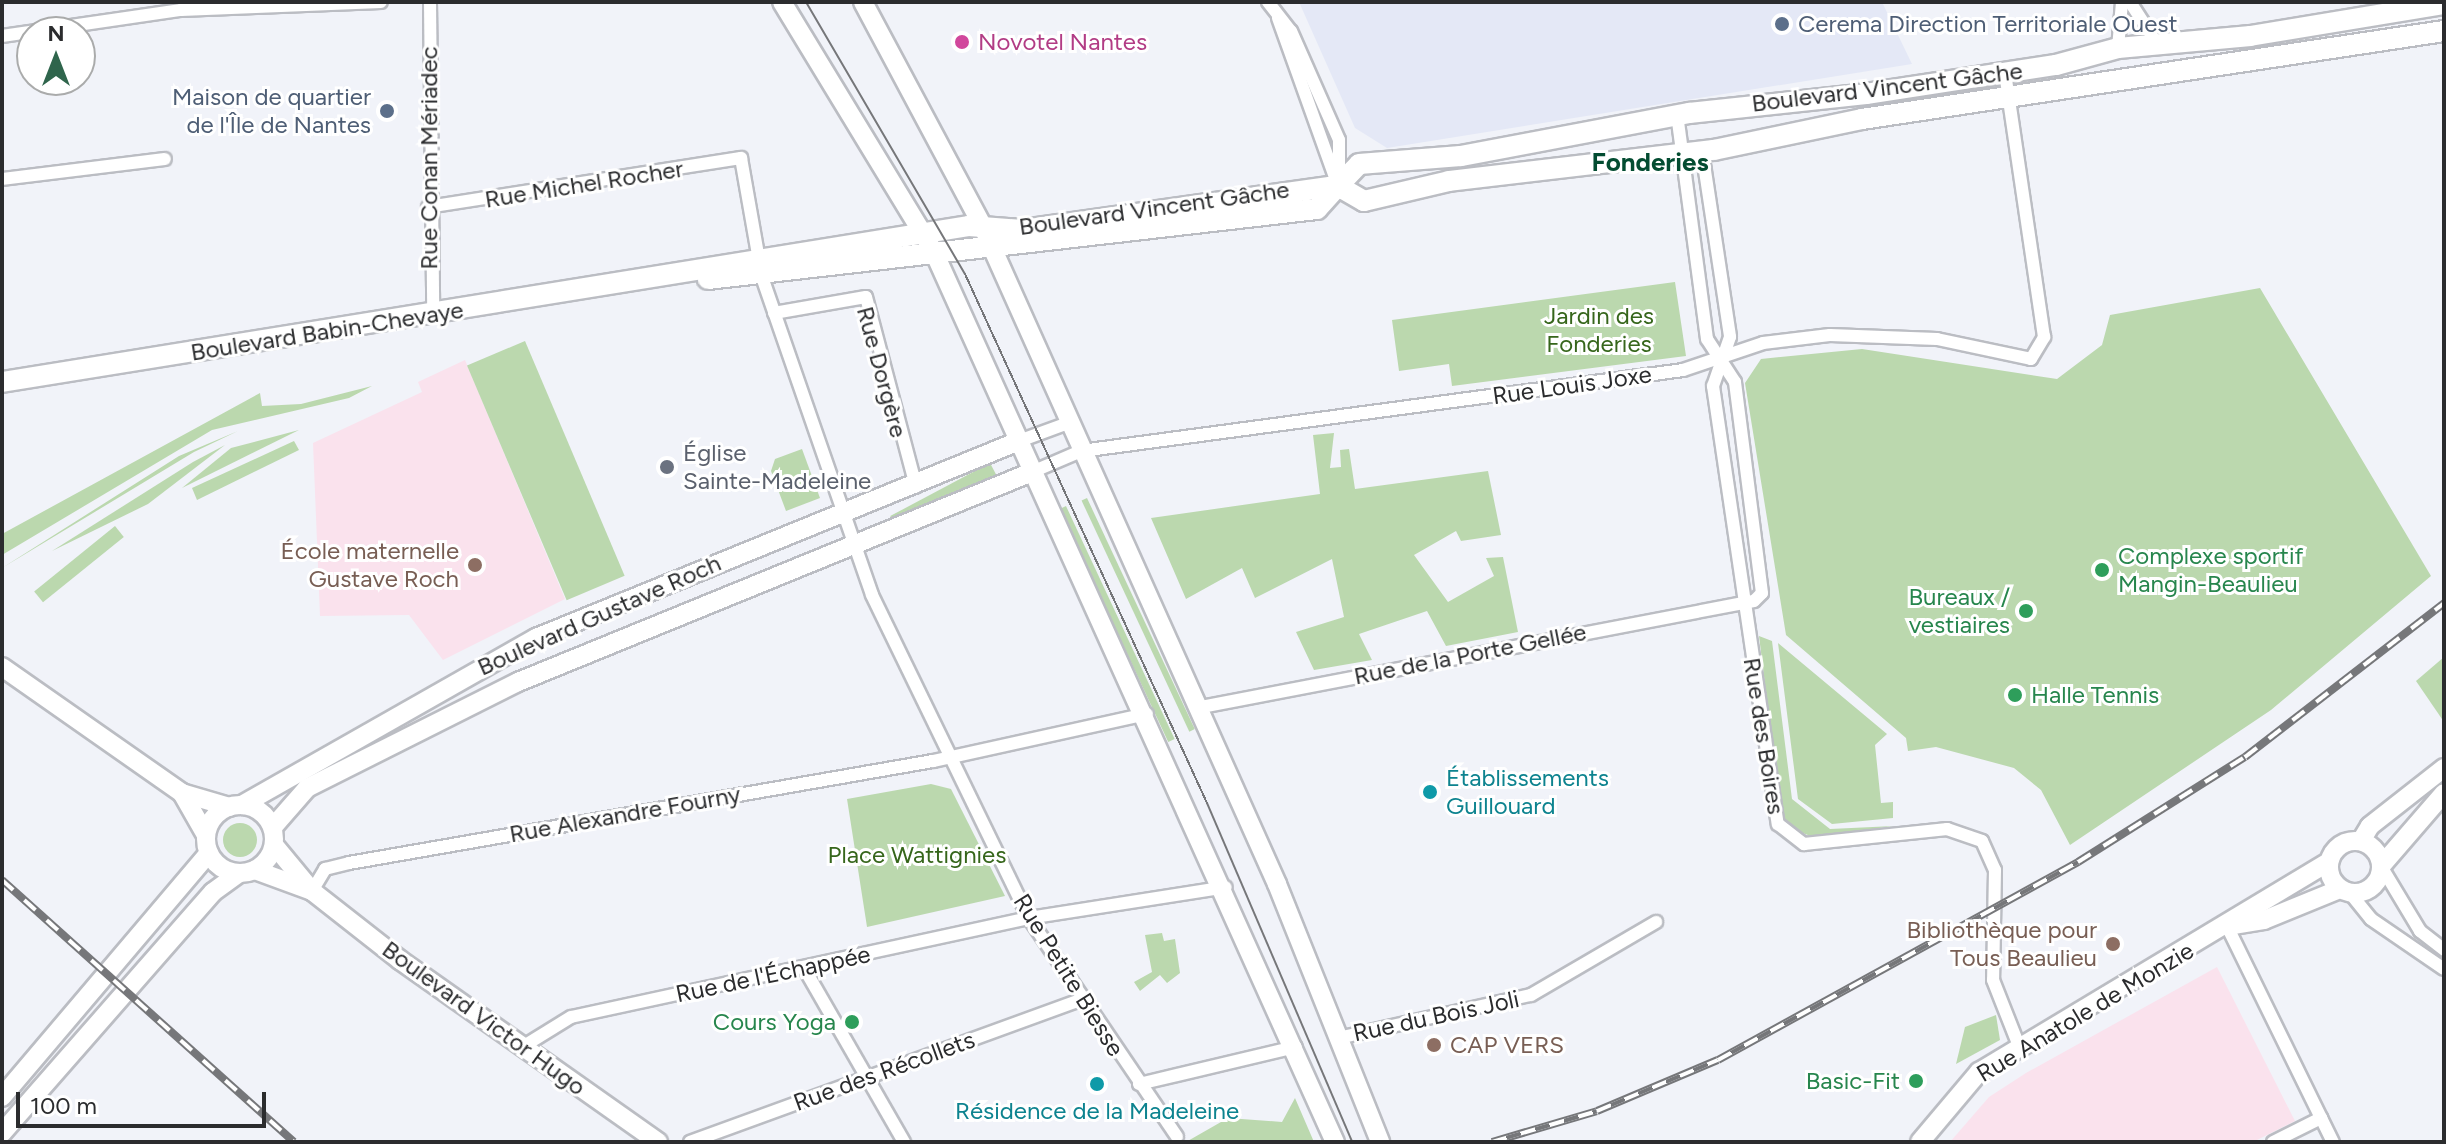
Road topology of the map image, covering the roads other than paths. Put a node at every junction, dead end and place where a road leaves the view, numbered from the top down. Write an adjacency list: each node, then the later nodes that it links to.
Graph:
1 (381, 2): 9 (street)
2 (430, 2): 24 (street, Rue Conan Mériadec)
3 (782, 2): 26 (main road)
4 (863, 2): 25 (main road)
5 (1268, 2): 11 (street)
6 (2122, 2): 15 (street)
7 (2130, 2): 14 (street)
8 (2444, 4): 10 (main road, Boulevard Vincent Gâche)
9 (161, 7): 13 (street)
10 (2407, 7): 14 (main road, Boulevard Vincent Gâche)
11 (1278, 18): 23 (street); 23 (street)
12 (2444, 31): 17 (main road, Boulevard Vincent Gâche)
13 (2, 36)
14 (2156, 42): 15 (main road, Boulevard Vincent Gâche)
15 (2118, 48): 16 (main road, Boulevard Vincent Gâche)
16 (2005, 73): 17 (street); 18 (main road, Boulevard Vincent Gâche)
17 (2009, 96): 19 (main road, Boulevard Vincent Gâche); 33 (street, Rue Louis Joxe)
18 (1677, 115): 20 (street, Rue des Boires); 23 (main road, Boulevard Vincent Gâche)
19 (1702, 151): 20 (main road, Boulevard Vincent Gâche); 28 (street, Rue des Boires)
20 (1681, 153): 23 (main road, Boulevard Vincent Gâche); 30 (street, Rue des Boires)
21 (165, 159): 22 (street)
22 (2, 179)
23 (1338, 186): 25 (main road, Boulevard Vincent Gâche); 27 (main road, Boulevard Vincent Gâche)
24 (428, 207): 29 (street, Rue Michel Rocher); 31 (street, Rue Conan Mériadec)
25 (982, 225): 26 (main road, Boulevard Vincent Gâche); 27 (main road)
26 (929, 243): 27 (main road, Boulevard Vincent Gâche); 29 (main road, Boulevard Babin-Chevaye); 36 (main road)
27 (992, 249): 35 (main road)
28 (1714, 261): 30 (street); 33 (street, Rue des Boires)
29 (760, 268): 31 (main road, Boulevard Babin-Chevaye); 32 (street)
30 (1697, 270): 33 (street, Rue des Boires)
31 (433, 313): 34 (main road, Boulevard Babin-Chevaye)
32 (774, 313): 39 (street, Rue Dorgère); 40 (street)
33 (1718, 356): 37 (street, Rue Louis Joxe); 43 (street, Rue des Boires); 43 (street, Rue des Boires)
34 (2, 382)
35 (1068, 423): 36 (street); 37 (main road)
36 (1019, 441): 38 (main road); 39 (main road, Boulevard Gustave Roch)
37 (1081, 451): 38 (street, Rue Louis Joxe); 46 (main road)
38 (1032, 472): 41 (main road, Boulevard Gustave Roch); 47 (main road)
39 (916, 486): 40 (main road, Boulevard Gustave Roch)
40 (841, 514): 41 (street); 42 (main road, Boulevard Gustave Roch)
41 (852, 544): 44 (main road, Boulevard Gustave Roch); 48 (street, Rue Petite Biesse)
42 (681, 577): 44 (main road); 52 (main road, Boulevard Gustave Roch)
43 (1744, 603): 46 (street, Rue de la Porte Gellée); 71 (street, Rue des Boires)
44 (695, 607): 53 (main road, Boulevard Gustave Roch)
45 (2, 667): 50 (main road)
46 (1196, 708): 69 (main road)
47 (1147, 714): 48 (street); 59 (main road)
48 (952, 756): 60 (street, Rue Alexandre Fourny); 62 (street, Rue Petite Biesse)
49 (2444, 768): 54 (main road)
50 (182, 793): 52 (main road); 55 (main road)
51 (2444, 793): 57 (main road)
52 (236, 806): 53 (main road, Boulevard Victor Hugo); 55 (main road)
53 (273, 836): 58 (main road, Boulevard Gustave Roch); 60 (main road, Boulevard Victor Hugo)
54 (2361, 841): 56 (main road); 57 (main road)
55 (208, 844): 58 (main road, Boulevard Victor Hugo); 75 (main road)
56 (2329, 862): 61 (main road); 64 (main road, Rue Anatole de Monzie)
57 (2381, 866): 61 (main road); 65 (street)
58 (247, 872): 60 (main road, Boulevard Victor Hugo); 77 (main road)
59 (1226, 887): 62 (street, Rue de l'Échappée); 72 (main road)
60 (312, 891): 70 (main road, Boulevard Victor Hugo)
61 (2345, 891): 64 (main road, Rue Anatole de Monzie); 67 (street)
62 (1029, 918): 66 (street, Rue de l'Échappée); 68 (street, Rue Petite Biesse)
63 (1656, 922): 69 (street, Rue du Bois Joli)
64 (2227, 926): 71 (main road, Rue Anatole de Monzie); 76 (street)
65 (2444, 950)
66 (804, 968): 70 (street, Rue de l'Échappée); 73 (street)
67 (2444, 969)
68 (1080, 1000): 73 (street, Rue des Récollets); 74 (street, Rue Petite Biesse)
69 (1338, 1038): 83 (main road)
70 (524, 1046): 79 (main road, Boulevard Victor Hugo)
71 (2019, 1046): 84 (main road, Rue Anatole de Monzie)
72 (1296, 1047): 74 (street); 82 (main road)
73 (869, 1076): 80 (street, Rue des Récollets); 81 (street)
74 (1139, 1084): 78 (street, Rue Petite Biesse)
75 (2, 1097)
76 (2321, 1118): 85 (street); 86 (street)
77 (2, 1133)
78 (1177, 1137)
79 (658, 1142)
80 (690, 1142)
81 (904, 1142)
82 (1335, 1142)
83 (1380, 1142)
84 (1920, 1142)
85 (2273, 1142)
86 (2333, 1142)

